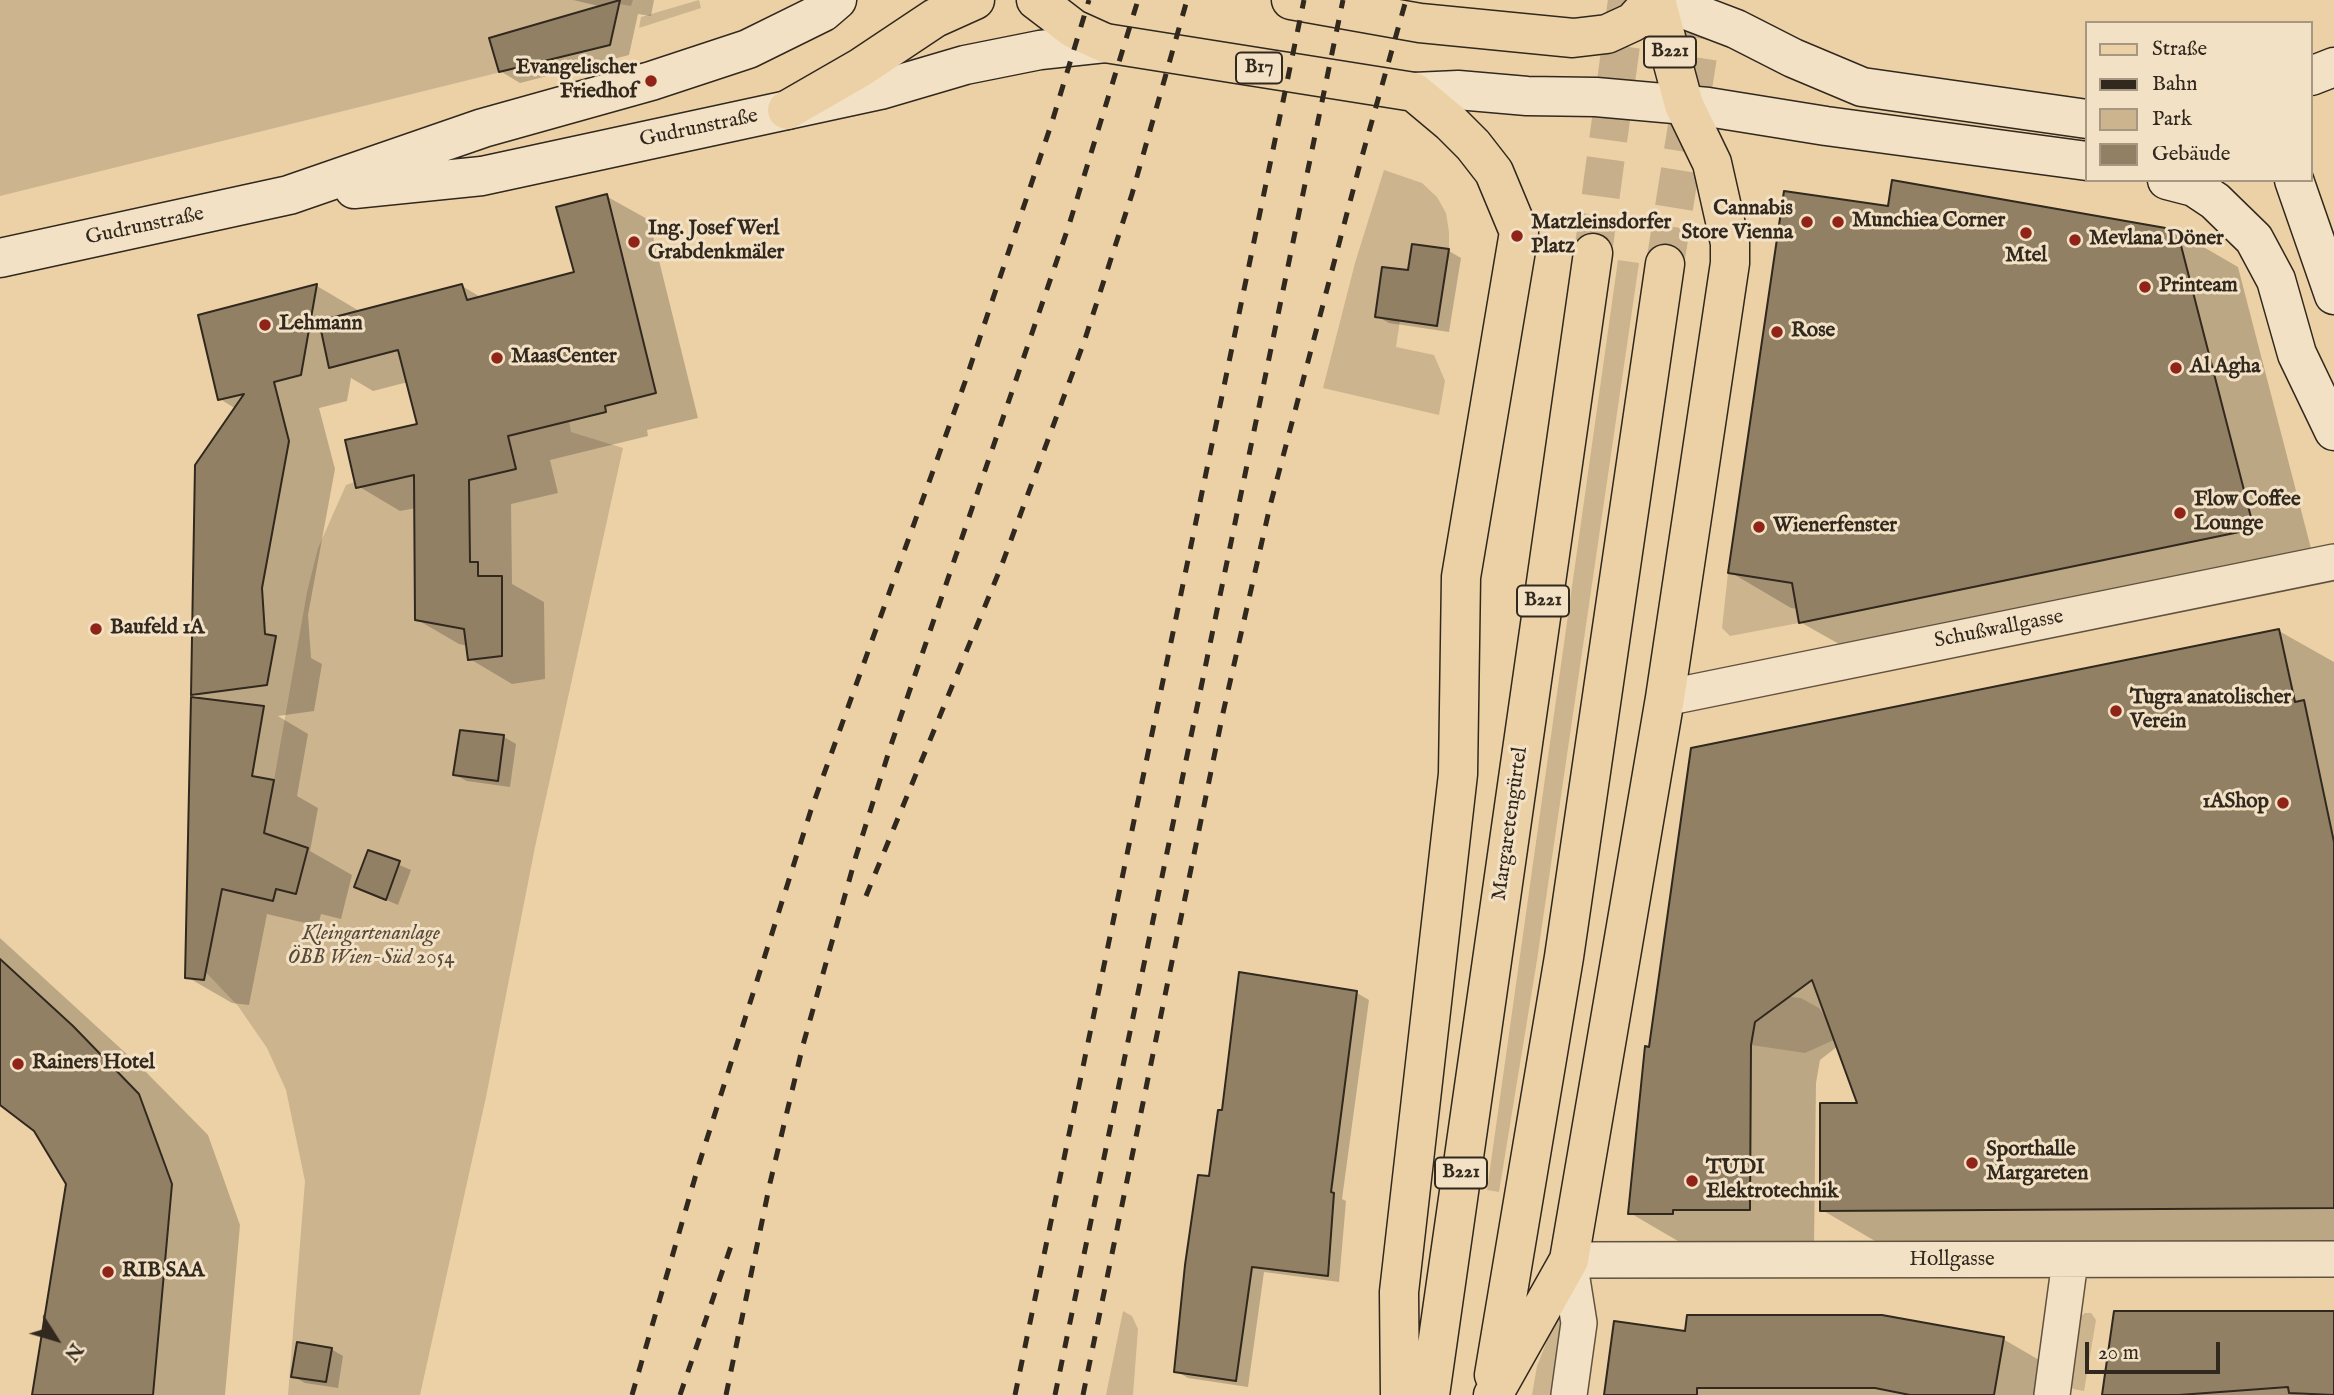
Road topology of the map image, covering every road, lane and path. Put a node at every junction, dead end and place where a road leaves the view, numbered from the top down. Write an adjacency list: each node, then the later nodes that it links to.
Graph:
1 (837, 0): 16 (main road, Gudrunstraße)
2 (975, 0): 11 (main road)
3 (1036, 0): 6 (main road, B17)
4 (1291, 0): 5 (main road)
5 (1656, 0): 10 (main road, B221); 12 (main road)
6 (1105, 43): 9 (main road, B17); 11 (main road, Gudrunstraße)
7 (2334, 67): 8 (main road)
8 (2313, 75)
9 (1414, 92): 10 (main road, B17); 27 (main road)
10 (1684, 104): 13 (main road, B17); 23 (main road, B221)
11 (787, 110): 16 (main road, Gudrunstraße)
12 (2086, 119)
13 (2086, 161)
14 (2175, 182): 21 (main road)
15 (2295, 182): 20 (main road)
16 (289, 195): 18 (main road, Gudrunstraße)
17 (1593, 253): 28 (main road, Margaretengürtel / B221)
18 (0, 258)
19 (1665, 264): 29 (main road, B221)
20 (2334, 295)
21 (2334, 431)
22 (2334, 562): 23 (street, Schußwallgasse)
23 (1665, 698): 25 (main road, B221)
24 (2334, 1259): 26 (street, Hollgasse)
25 (1569, 1260): 26 (street, Hollgasse); 29 (main road, B221); 30 (street)
26 (2070, 1261): 31 (street)
27 (1400, 1395)
28 (1430, 1395)
29 (1492, 1395)
30 (1569, 1395)
31 (2052, 1395)

